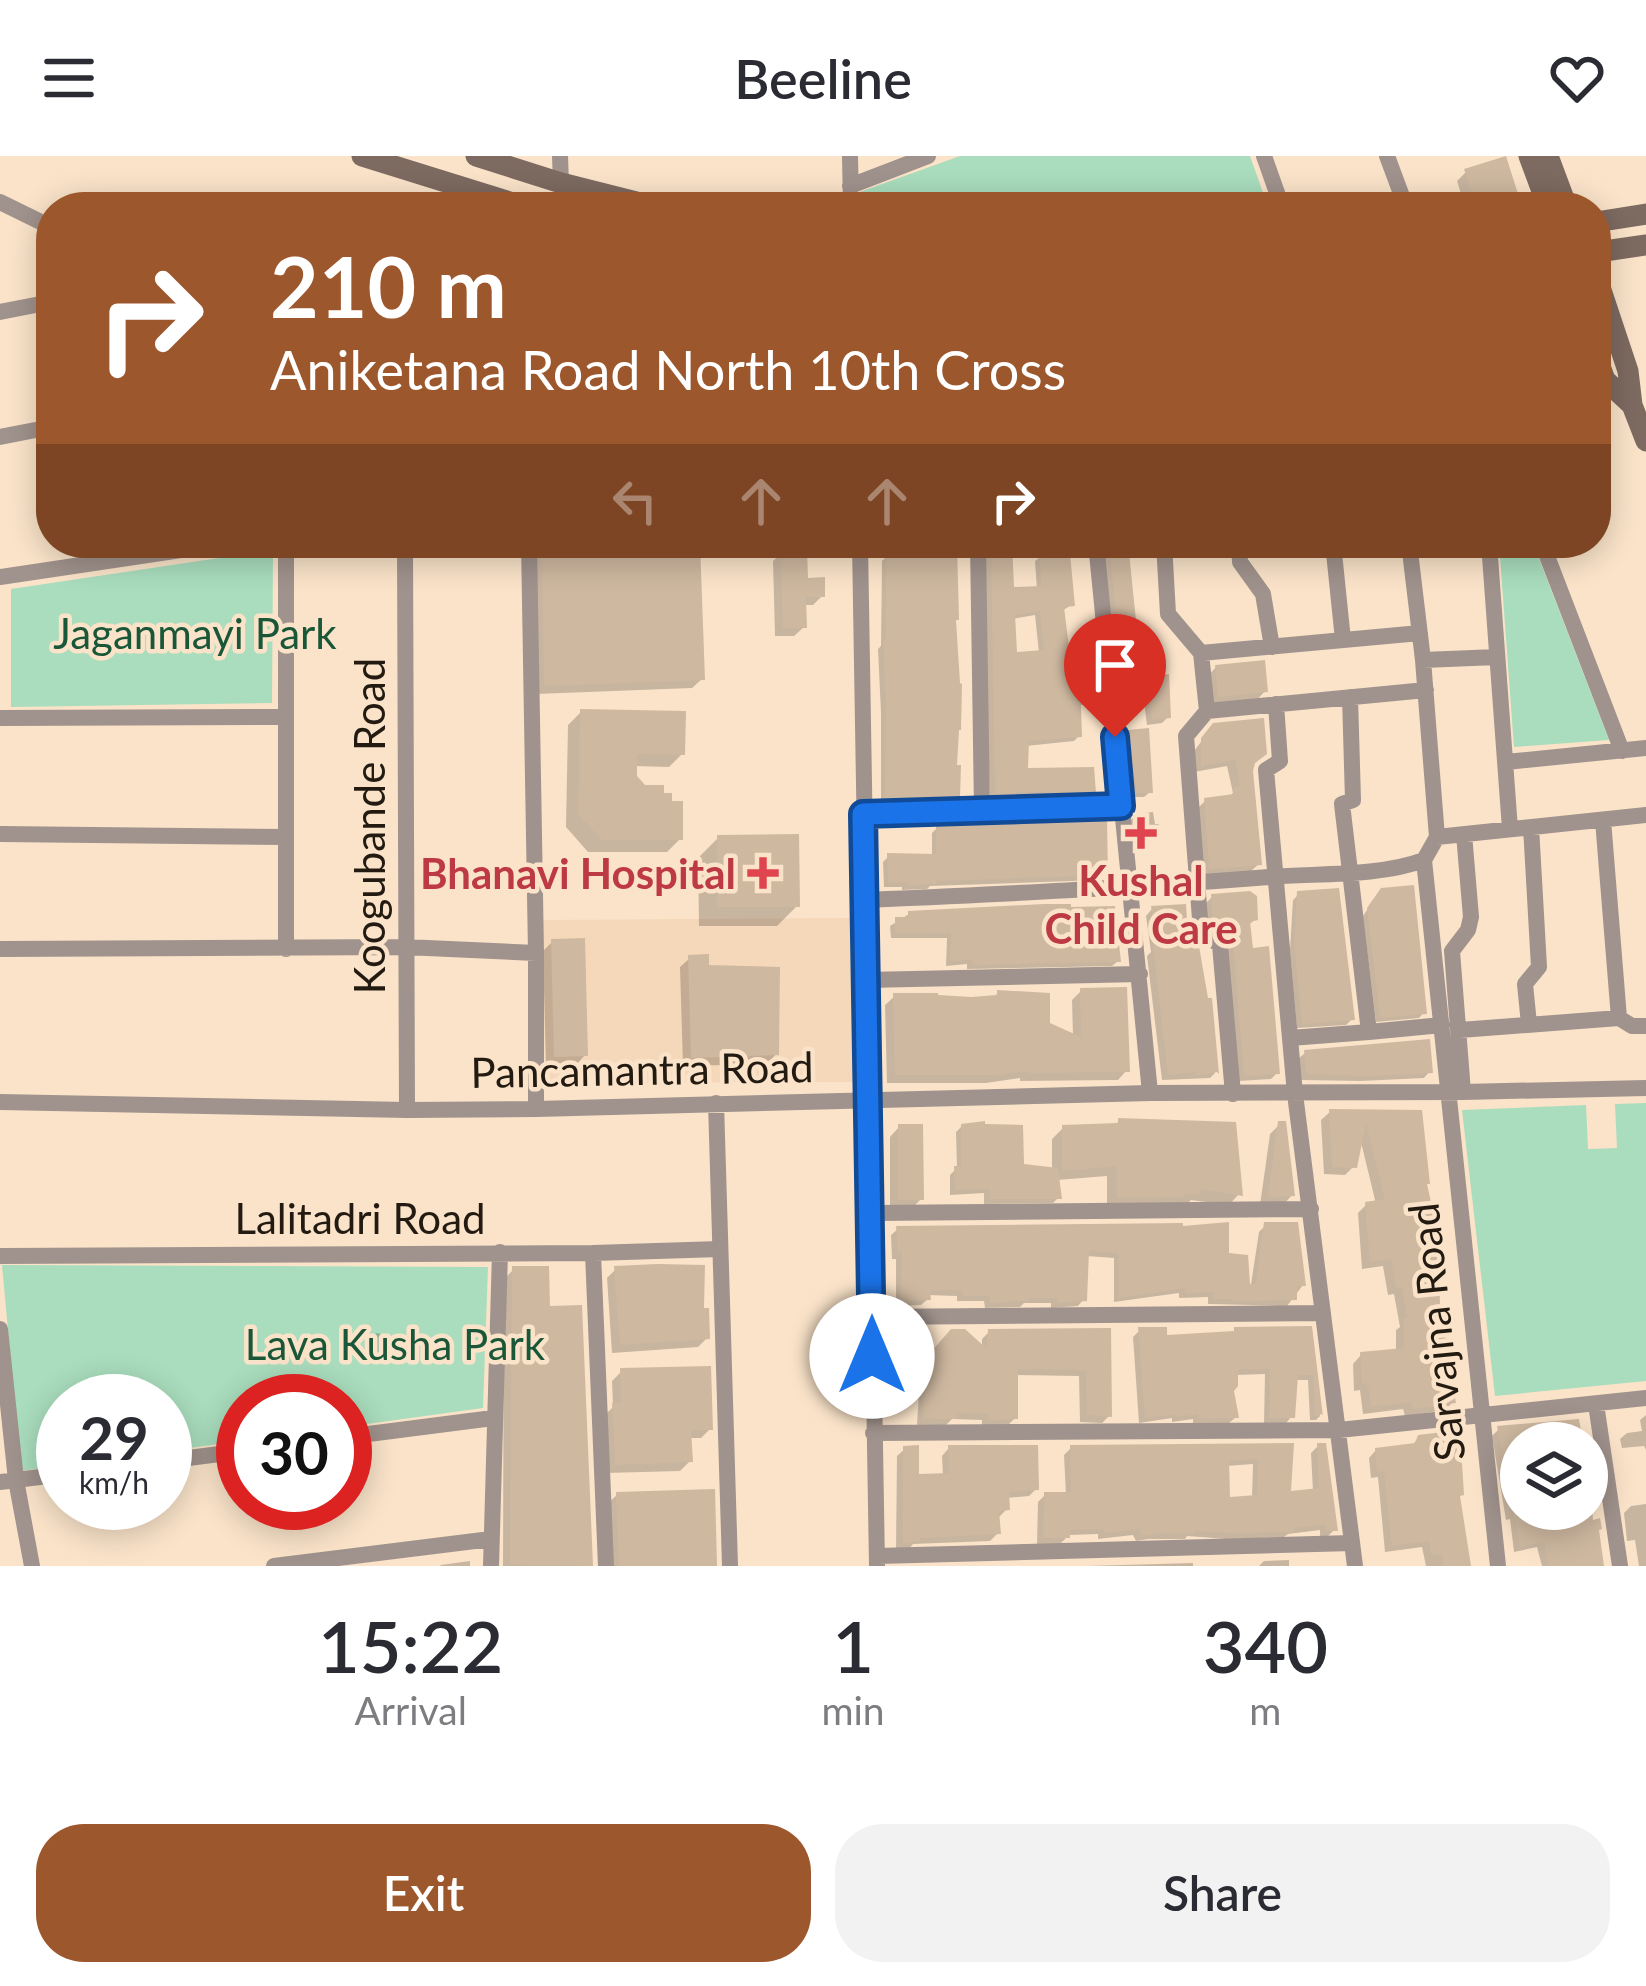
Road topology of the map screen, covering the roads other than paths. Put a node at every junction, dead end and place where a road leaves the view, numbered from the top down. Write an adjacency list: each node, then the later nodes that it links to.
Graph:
1 (362, 156): 12 (main road)
2 (476, 156): 10 (main road)
3 (560, 156): 10 (street)
4 (850, 156): 11 (street)
5 (928, 156): 11 (street)
6 (1264, 156): 15 (street)
7 (1387, 156): 16 (street)
8 (1529, 156): 17 (main road)
9 (1548, 156): 18 (main road)
10 (561, 183): 13 (main road)
11 (850, 186): 14 (street)
12 (478, 192)
13 (597, 192)
14 (850, 192)
15 (1277, 192)
16 (1400, 192)
17 (1542, 192)
18 (1561, 192)
19 (0, 202): 21 (street)
20 (1646, 214): 22 (main road)
21 (36, 219)
22 (1611, 220)
23 (1646, 245): 24 (main road)
24 (1611, 251)
25 (36, 305): 27 (street)
26 (1611, 307): 29 (main road)
27 (0, 312)
28 (1611, 384): 29 (main road)
29 (1639, 404): 32 (main road)
30 (36, 430): 31 (street)
31 (0, 437)
32 (1646, 441)
33 (127, 558): 46 (street)
34 (286, 558): 57 (street)
35 (405, 558): 79 (street, Koogubande Road)
36 (529, 558): 82 (street)
37 (860, 558): 64 (street)
38 (978, 558): 63 (street)
39 (1097, 558): 62 (street)
40 (1165, 558): 50 (street)
41 (1240, 558): 49 (street)
42 (1335, 558): 48 (street)
43 (1411, 558): 47 (street)
44 (1490, 558): 51 (street)
45 (1548, 558): 60 (street)
46 (0, 577)
47 (1420, 633): 48 (street); 52 (street)
48 (1343, 640): 49 (street)
49 (1272, 647): 50 (street)
50 (1202, 653): 56 (street)
51 (1497, 657): 52 (street); 61 (street)
52 (1423, 660): 53 (street)
53 (1426, 690): 54 (street); 71 (street)
54 (1350, 697): 55 (street); 74 (street)
55 (1276, 704): 56 (street); 75 (street)
56 (1207, 710): 76 (street)
57 (286, 716): 58 (street); 72 (street)
58 (0, 718)
59 (1646, 748): 60 (street)
60 (1622, 751): 61 (street)
61 (1506, 761): 68 (street)
62 (1121, 806): 63 (street); 77 (street)
63 (982, 809): 64 (street)
64 (863, 814): 78 (street)
65 (1646, 815): 66 (street)
66 (1603, 820): 67 (street); 85 (street)
67 (1531, 827): 68 (street); 86 (street)
68 (1510, 829): 70 (street)
69 (0, 834): 72 (street)
70 (1464, 834): 71 (street); 88 (street)
71 (1437, 836): 73 (street)
72 (286, 837): 81 (street)
73 (1424, 860): 74 (street); 88 (street)
74 (1349, 872): 75 (street); 89 (street)
75 (1276, 877): 76 (street); 90 (street)
76 (1198, 884): 77 (street); 94 (street)
77 (1131, 889): 78 (street); 83 (street)
78 (865, 900): 84 (street)
79 (406, 947): 81 (street); 82 (street); 100 (street, Koogubande Road)
80 (0, 949): 81 (street)
81 (286, 949)
82 (536, 952): 99 (street)
83 (1140, 974): 84 (street); 93 (street)
84 (866, 980): 96 (street)
85 (1619, 1018): 86 (street); 87 (street)
86 (1529, 1024): 88 (street)
87 (1646, 1026)
88 (1451, 1028): 89 (street); 92 (street, Sarvajna Road)
89 (1369, 1032): 90 (street)
90 (1290, 1038): 95 (street)
91 (1646, 1088): 92 (street, Pancamantra Road)
92 (1455, 1091): 95 (street, Pancamantra Road); 112 (street, Sarvajna Road)
93 (1150, 1093): 94 (street, Pancamantra Road); 96 (street, Pancamantra Road)
94 (1233, 1094): 95 (street, Pancamantra Road)
95 (1295, 1094): 101 (street)
96 (868, 1099): 98 (street, Pancamantra Road); 102 (street)
97 (0, 1102): 100 (street, Pancamantra Road)
98 (716, 1103): 99 (street, Pancamantra Road); 103 (street)
99 (536, 1109): 100 (street, Pancamantra Road)
100 (407, 1110)
101 (1311, 1209): 102 (street); 107 (street)
102 (872, 1213): 108 (street)
103 (720, 1249): 105 (street, Lalitadri Road); 125 (street)
104 (500, 1252): 105 (street, Lalitadri Road); 106 (street, Lalitadri Road); 113 (street)
105 (593, 1253): 124 (street)
106 (0, 1256)
107 (1324, 1313): 108 (street); 114 (street)
108 (872, 1317): 115 (street)
109 (0, 1329): 117 (street)
110 (1646, 1398): 111 (street)
111 (1596, 1403): 112 (street); 128 (street)
112 (1480, 1417): 114 (street); 127 (street, Sarvajna Road)
113 (493, 1418): 116 (street); 118 (street)
114 (1339, 1430): 115 (street); 119 (street)
115 (873, 1432): 120 (street)
116 (372, 1434)
117 (8, 1481): 121 (street)
118 (491, 1539): 122 (street); 123 (street)
119 (1352, 1543): 120 (street); 126 (street)
120 (877, 1561)
121 (32, 1566)
122 (274, 1566)
123 (491, 1566)
124 (606, 1566)
125 (730, 1566)
126 (1355, 1566)
127 (1498, 1566)
128 (1620, 1566)

